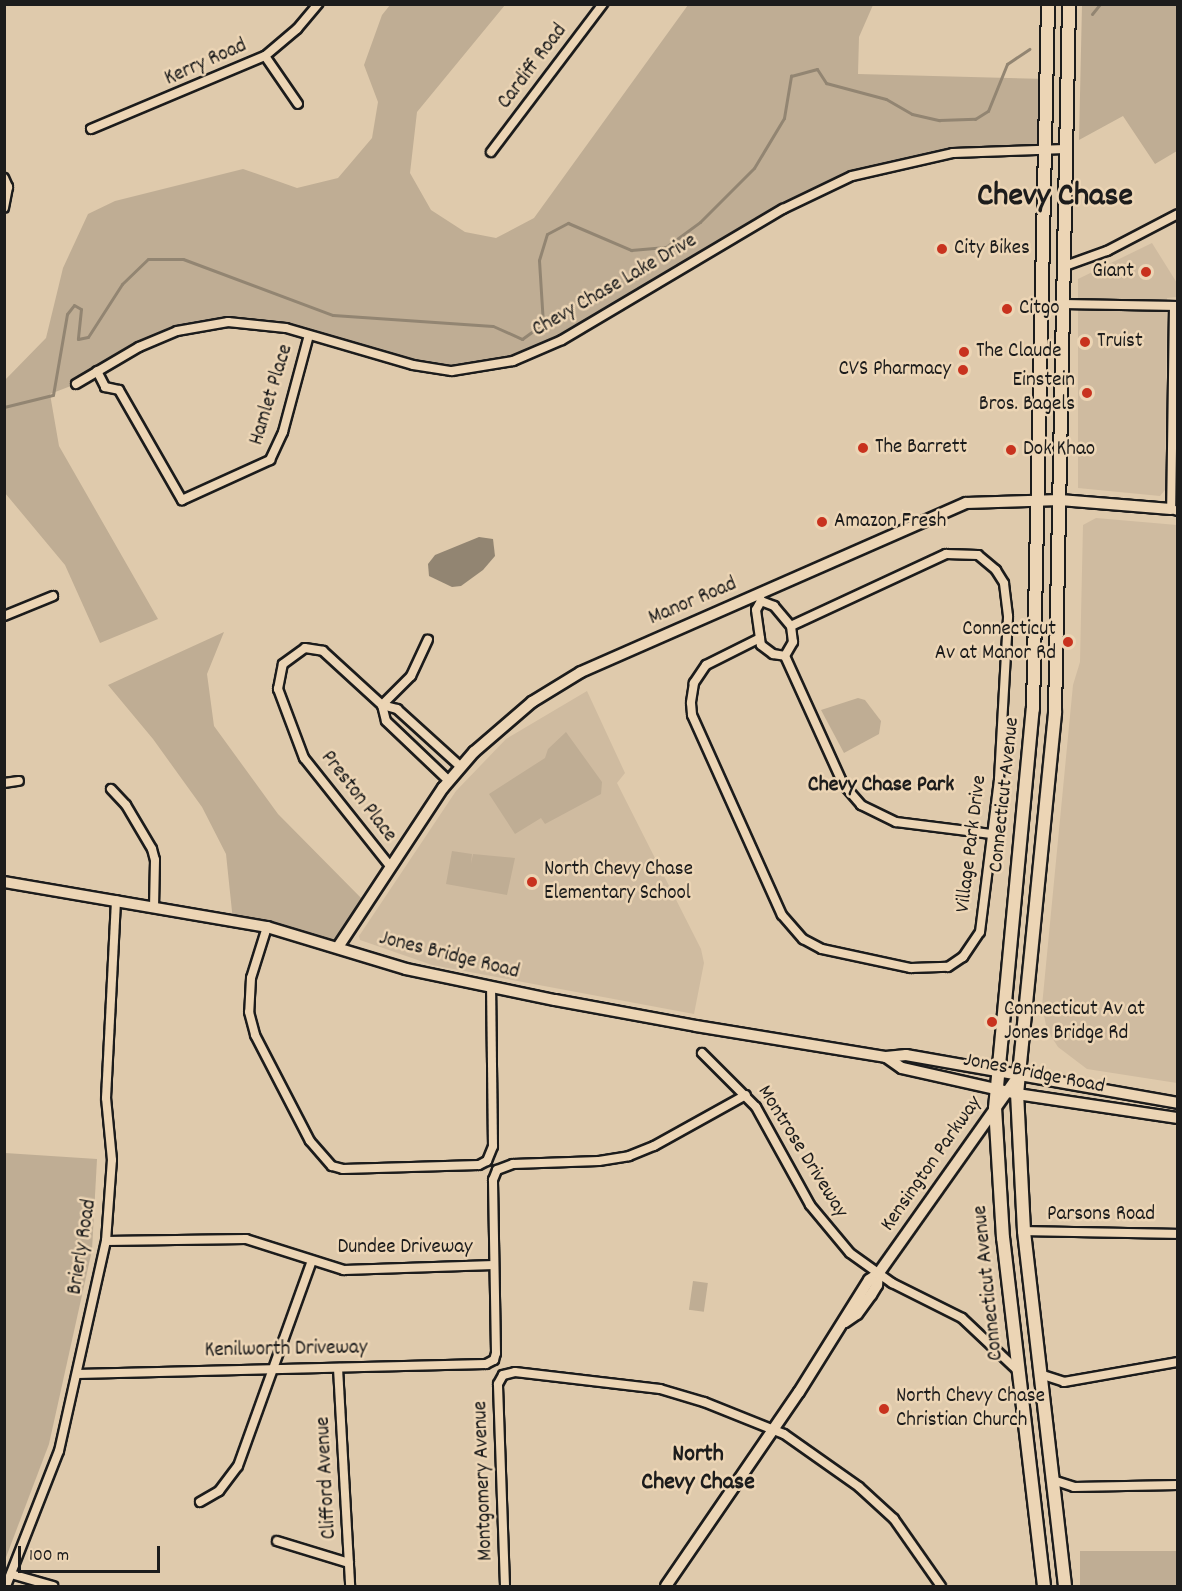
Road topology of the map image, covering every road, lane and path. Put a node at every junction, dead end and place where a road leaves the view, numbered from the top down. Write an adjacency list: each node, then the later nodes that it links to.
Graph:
1 (318, 4): 5 (street, Kerry Road)
2 (603, 4): 10 (street, Cardiff Road)
3 (1048, 4): 8 (main road, Connecticut Avenue)
4 (1069, 4): 9 (main road, Connecticut Avenue)
5 (265, 56): 6 (street); 7 (street, Kerry Road)
6 (298, 104)
7 (91, 129)
8 (1044, 149): 9 (street, Chevy Chase Lake Drive); 17 (street, Chevy Chase Lake Drive); 20 (main road, Connecticut Avenue)
9 (1065, 149): 14 (main road, Connecticut Avenue)
10 (491, 152)
11 (5, 179): 12 (street)
12 (4, 208)
13 (1178, 214): 14 (street)
14 (1065, 266): 15 (main road, Connecticut Avenue)
15 (1063, 304): 16 (street); 21 (main road, Connecticut Avenue)
16 (1176, 306): 22 (street)
17 (309, 335): 18 (street, Chevy Chase Lake Drive); 18 (street, Hamlet Place)
18 (97, 371): 19 (street, Chevy Chase Lake Drive)
19 (76, 384)
20 (1039, 500): 21 (street, Manor Road); 24 (street, Manor Road); 46 (main road, Connecticut Avenue)
21 (1060, 500): 22 (street, Manor Road); 47 (main road, Connecticut Avenue)
22 (1174, 510)
23 (53, 596): 25 (street)
24 (760, 598): 26 (street); 27 (street); 31 (street, Manor Road)
25 (4, 616)
26 (791, 626): 29 (street); 36 (street, Village Park Drive)
27 (760, 638): 29 (street); 36 (street, Village Park Drive)
28 (428, 640): 30 (street)
29 (785, 656): 36 (street)
30 (382, 705): 31 (street, Preston Place); 33 (street, Preston Place); 37 (street, Preston Place)
31 (461, 767): 33 (street, Manor Road)
32 (19, 781): 34 (street)
33 (449, 781): 37 (street, Manor Road)
34 (4, 783)
35 (111, 789): 40 (street)
36 (991, 834)
37 (390, 866): 42 (street, Manor Road)
38 (4, 882): 39 (street, Jones Bridge Road)
39 (116, 900): 40 (street, Jones Bridge Road); 55 (street, Brierly Road)
40 (154, 906): 41 (street, Jones Bridge Road)
41 (267, 927): 42 (street, Jones Bridge Road); 43 (street)
42 (338, 947): 43 (street, Jones Bridge Road)
43 (491, 988): 45 (street, Jones Bridge Road)
44 (702, 1053): 49 (street, Montrose Driveway)
45 (886, 1057): 46 (street, Jones Bridge Road); 48 (street, Jones Bridge Road)
46 (997, 1073): 47 (street, Jones Bridge Road); 48 (main road, Connecticut Avenue)
47 (1018, 1076): 48 (main road, Connecticut Avenue); 50 (street, Jones Bridge Road)
48 (1007, 1091): 51 (main road, Connecticut Avenue); 52 (street, Jones Bridge Road); 53 (main road, Connecticut Avenue)
49 (746, 1095): 57 (street); 58 (street, Montrose Driveway)
50 (1178, 1103)
51 (995, 1108): 58 (street, Kensington Parkway); 62 (main road, Connecticut Avenue)
52 (1178, 1118)
53 (1024, 1231): 54 (street, Parsons Road); 64 (main road, Connecticut Avenue)
54 (1178, 1233)
55 (106, 1240): 56 (street, Dundee Driveway); 63 (street, Brierly Road)
56 (312, 1261): 57 (street, Dundee Driveway); 60 (street)
57 (494, 1265): 61 (street, Kenilworth Driveway)
58 (878, 1274): 62 (street, Montrose Driveway); 65 (street, Kensington Parkway)
59 (1178, 1362): 64 (street)
60 (275, 1368): 61 (street, Kenilworth Driveway); 63 (street, Kenilworth Driveway); 68 (street)
61 (338, 1368): 70 (street, Clifford Avenue)
62 (1019, 1372): 78 (main road, Connecticut Avenue)
63 (77, 1374): 71 (street, Brierly Road)
64 (1043, 1375): 66 (main road, Connecticut Avenue)
65 (771, 1430): 75 (street, Montgomery Avenue); 76 (street, Kensington Parkway); 77 (street)
66 (1056, 1481): 67 (street); 79 (main road, Connecticut Avenue)
67 (1178, 1485)
68 (200, 1502)
69 (277, 1541): 70 (street)
70 (349, 1563): 74 (street, Clifford Avenue)
71 (11, 1574): 72 (street, Brierly Road); 73 (street)
72 (6, 1587)
73 (53, 1587)
74 (351, 1587)
75 (505, 1587)
76 (666, 1587)
77 (941, 1587)
78 (1044, 1587)
79 (1065, 1587)

